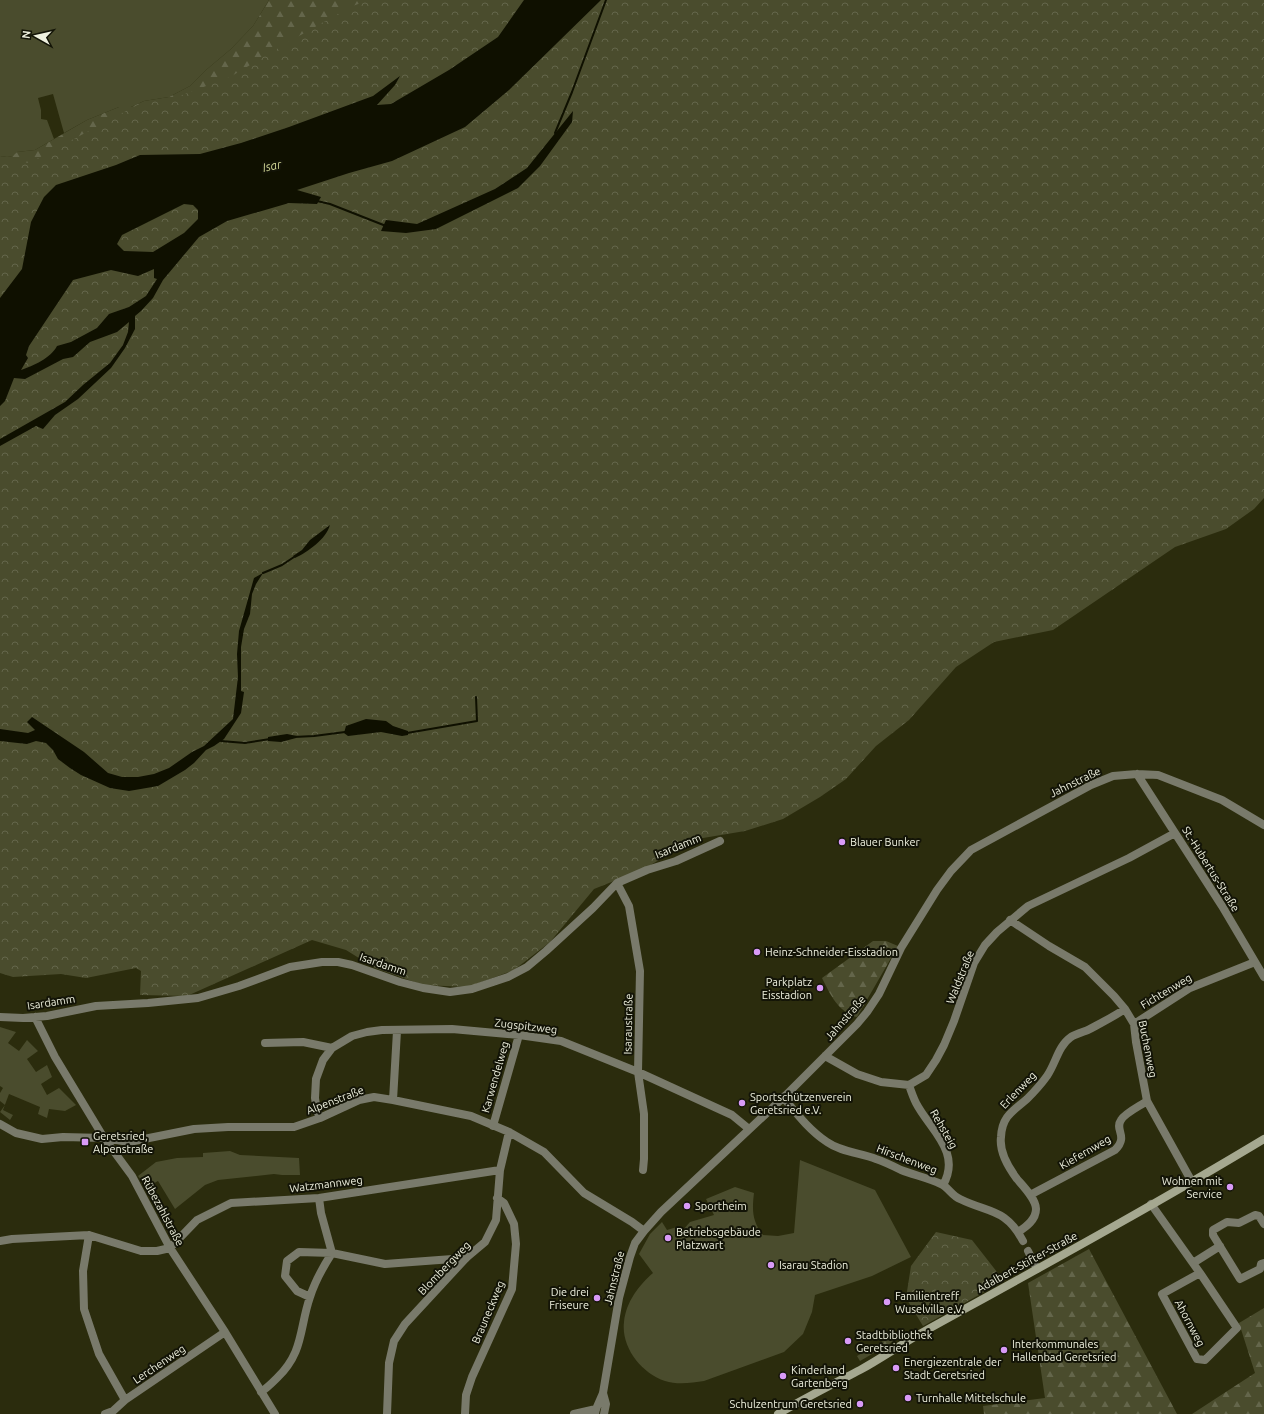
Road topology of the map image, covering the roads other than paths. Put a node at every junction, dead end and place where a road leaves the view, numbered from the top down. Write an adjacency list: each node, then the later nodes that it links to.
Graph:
1 (1137, 774): 2 (street, Jahnstraße); 3 (street, St.-Hubertus-Straße); 17 (street, Jahnstraße)
2 (1264, 825)
3 (1175, 833): 6 (street, Waldstraße); 7 (street, St.-Hubertus-Straße)
4 (720, 841): 5 (street, Isardamm)
5 (617, 883): 11 (street, Isardamm); 18 (street, Isaraustraße)
6 (1010, 920): 9 (street, Buchenweg); 19 (street, Waldstraße)
7 (1255, 962): 8 (street, St.-Hubertus-Straße); 12 (street, Fichtenweg)
8 (1264, 977)
9 (1125, 1009): 12 (street, Buchenweg); 34 (street, Erlenweg)
10 (0, 1017): 11 (street, Isardamm)
11 (35, 1017): 28 (street, Rübezahlstraße)
12 (1134, 1024): 22 (street, Buchenweg)
13 (397, 1031): 14 (street, Zugspitzweg); 16 (street, Zugspitzweg); 21 (street)
14 (519, 1035): 18 (street, Zugspitzweg); 25 (street, Karwendelweg)
15 (265, 1043): 16 (street)
16 (332, 1048): 23 (street, Zugspitzweg)
17 (825, 1056): 19 (street); 20 (street, Jahnstraße)
18 (638, 1072): 26 (street, Zugspitzweg); 31 (street, Isaraustraße)
19 (909, 1085): 33 (street, Rehsteig)
20 (784, 1097): 26 (street, Jahnstraße); 33 (street, Hirschenweg)
21 (393, 1100): 23 (street, Alpenstraße); 25 (street, Alpenstraße)
22 (1147, 1101): 32 (street, Buchenweg); 34 (street, Kiefernweg)
23 (320, 1118): 28 (street, Alpenstraße)
24 (0, 1124): 28 (street, Alpenstraße)
25 (493, 1126): 27 (street, Alpenstraße)
26 (749, 1129): 39 (street, Jahnstraße)
27 (509, 1132): 30 (street, Blombergweg); 39 (street, Alpenstraße)
28 (104, 1138): 45 (street, Rübezahlstraße)
29 (1264, 1139): 32 (street, Adalbert-Stifter-Straße)
30 (500, 1170): 35 (street, Watzmannweg); 36 (street, Blombergweg)
31 (643, 1170)
32 (1192, 1182): 37 (street, Adalbert-Stifter-Straße)
33 (943, 1185): 40 (street, Hirschenweg)
34 (1030, 1195): 40 (street, Erlenweg)
35 (319, 1198): 45 (street, Watzmannweg); 47 (street)
36 (497, 1198): 48 (street, Blombergweg); 62 (street, Brauneckweg)
37 (1152, 1204): 49 (street, Ahornweg); 51 (street, Adalbert-Stifter-Straße)
38 (1264, 1224): 44 (street)
39 (644, 1230): 56 (street, Jahnstraße)
40 (1018, 1232): 43 (street, Hirschenweg)
41 (89, 1235): 42 (street); 45 (street); 57 (street)
42 (0, 1241)
43 (1023, 1241)
44 (1220, 1246): 49 (street); 50 (street)
45 (170, 1248): 54 (street, Rübezahlstraße)
46 (1028, 1251): 51 (street)
47 (332, 1253): 48 (street); 53 (street); 53 (street)
48 (466, 1258): 61 (street, Blombergweg)
49 (1193, 1263): 52 (street, Ahornweg)
50 (1264, 1263)
51 (1037, 1269): 65 (street, Adalbert-Stifter-Straße)
52 (1200, 1273): 52 (street, Ahornweg)
53 (310, 1297): 55 (street)
54 (225, 1332): 55 (street, Rübezahlstraße); 57 (street, Lerchenweg)
55 (261, 1392): 60 (street, Rübezahlstraße)
56 (603, 1393): 58 (street, Jahnstraße); 64 (street, Jahnstraße)
57 (125, 1400): 59 (street, Lerchenweg)
58 (596, 1411): 63 (street)
59 (105, 1414)
60 (275, 1414)
61 (387, 1414)
62 (465, 1414)
63 (574, 1414)
64 (604, 1414)
65 (778, 1414)

